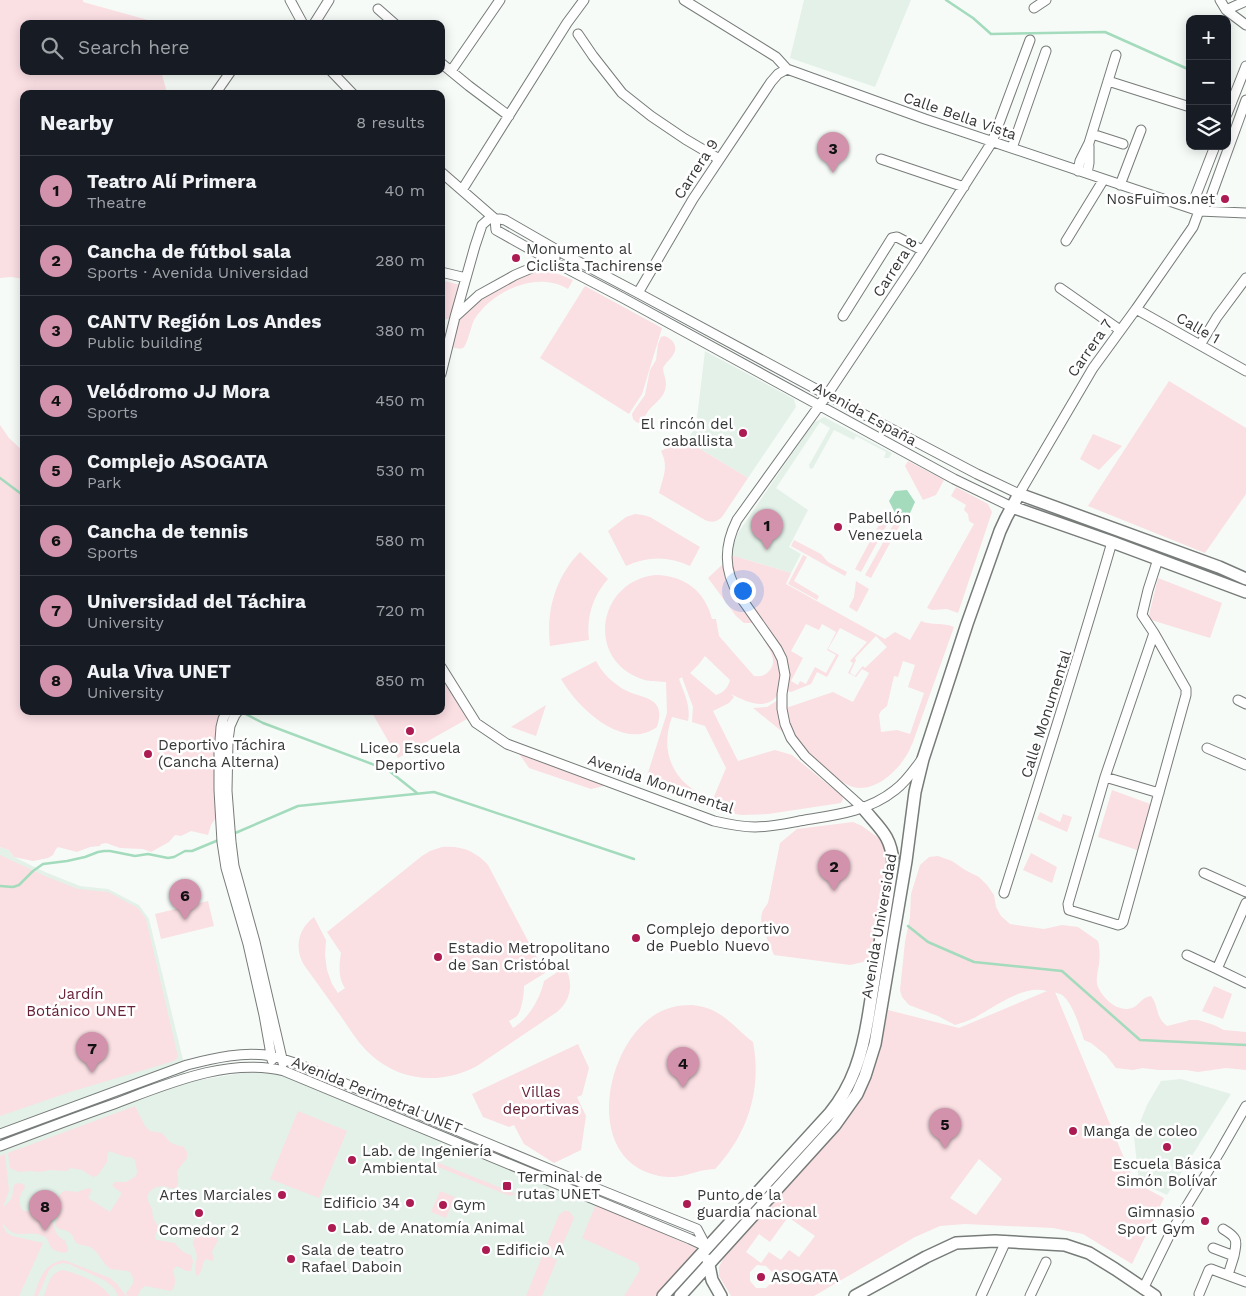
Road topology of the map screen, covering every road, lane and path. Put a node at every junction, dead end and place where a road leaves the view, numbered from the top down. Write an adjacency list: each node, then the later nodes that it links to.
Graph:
1 (290, 0): 12 (street)
2 (329, 0): 13 (street)
3 (500, 0): 23 (street)
4 (584, 0): 32 (street)
5 (684, 0): 22 (street, Calle Bella Vista)
6 (1046, 0): 9 (street)
7 (1220, 0): 11 (street)
8 (1246, 1): 11 (street)
9 (1034, 8)
10 (378, 9): 14 (street)
11 (1226, 10): 15 (street)
12 (301, 20)
13 (316, 20)
14 (390, 20)
15 (1246, 25)
16 (578, 34): 40 (street)
17 (1030, 40): 35 (street, Carrera 8)
18 (1046, 51): 37 (street)
19 (1116, 55): 26 (street)
20 (445, 66): 23 (street)
21 (1246, 66): 30 (street)
22 (787, 69): 35 (street, Calle Bella Vista); 40 (street, Carrera 9)
23 (451, 71): 32 (street)
24 (228, 75): 27 (street)
25 (335, 75): 28 (street)
26 (1108, 81): 31 (street); 34 (street)
27 (218, 90)
28 (349, 90)
29 (1246, 100): 47 (street, Carrera 7)
30 (1231, 105)
31 (1186, 106)
32 (509, 116): 46 (street)
33 (1141, 130): 44 (street)
34 (1091, 139): 36 (street); 41 (street)
35 (992, 142): 37 (street, Calle Bella Vista); 45 (street, Carrera 8)
36 (1123, 144)
37 (1012, 148): 41 (street, Calle Bella Vista)
38 (1213, 150): 47 (street)
39 (881, 159): 45 (street)
40 (718, 160): 58 (street, Carrera 9)
41 (1082, 172): 43 (street, Calle Bella Vista)
42 (445, 175): 46 (street)
43 (1104, 179): 44 (street, Calle Bella Vista); 50 (street)
44 (1120, 185): 47 (street, Calle Bella Vista)
45 (964, 186): 51 (street, Carrera 8)
46 (462, 190): 49 (street)
47 (1199, 211): 48 (street, Calle Bella Vista); 59 (street, Carrera 7)
48 (1246, 213)
49 (493, 218): 52 (street, Avenida España); 53 (street, Avenida España); 55 (street)
50 (1066, 241)
51 (922, 250): 60 (street); 66 (street, Carrera 8)
52 (564, 254): 53 (street); 58 (street, Avenida España)
53 (551, 260): 61 (street); 67 (street, Avenida España)
54 (445, 273): 55 (street)
55 (466, 278): 61 (street)
56 (1246, 278): 63 (street)
57 (1060, 288): 62 (street)
58 (638, 293): 66 (street, Avenida España)
59 (1136, 309): 62 (street, Carrera 7); 63 (street, Calle 1)
60 (843, 316)
61 (455, 317): 64 (street)
62 (1120, 330): 68 (street, Carrera 7)
63 (1200, 346): 65 (street, Calle 1)
64 (445, 358)
65 (1246, 371)
66 (827, 395): 67 (street, Carrera 8); 68 (street, Avenida España)
67 (819, 406): 69 (street, Avenida España); 83 (street, Carrera 8)
68 (1019, 494): 69 (street, Carrera 7); 72 (street, Avenida España)
69 (1012, 507): 70 (street, Avenida España); 79 (street, Avenida Universidad)
70 (1112, 542): 71 (street, Avenida España); 87 (street, Calle Monumental)
71 (1158, 559): 73 (street, Avenida España); 74 (street)
72 (1246, 578)
73 (1246, 592)
74 (1154, 633): 81 (street); 82 (street)
75 (445, 673): 83 (street, Avenida Monumental)
76 (230, 715): 84 (street)
77 (233, 715): 84 (street)
78 (1207, 748): 80 (street)
79 (922, 759): 83 (street, Avenida Monumental); 109 (street, Avenida Universidad)
80 (1246, 766)
81 (1105, 777): 82 (street); 82 (street)
82 (1159, 793)
83 (863, 808): 105 (street, Avenida Universidad)
84 (230, 867): 92 (street); 93 (street)
85 (1204, 873): 86 (street)
86 (1246, 892)
87 (1004, 893)
88 (1246, 903): 90 (street)
89 (1187, 955): 90 (street)
90 (1217, 969): 91 (street)
91 (1246, 983)
92 (272, 1056): 93 (street); 94 (street); 97 (street)
93 (282, 1059): 95 (street); 99 (street)
94 (274, 1068): 95 (street, Avenida Perimetral UNET); 98 (street, Avenida Perimetral UNET)
95 (284, 1071): 101 (street, Avenida Perimetral UNET)
96 (1246, 1106): 112 (street)
97 (0, 1134)
98 (0, 1146)
99 (574, 1179): 100 (street); 101 (street)
100 (588, 1185): 102 (street); 105 (street)
101 (570, 1189): 102 (street, Avenida Perimetral UNET)
102 (584, 1195): 105 (street, Avenida Perimetral UNET)
103 (1224, 1229): 107 (street)
104 (1006, 1241): 112 (street); 117 (street); 118 (street)
105 (707, 1248): 109 (street); 114 (street, Avenida Universidad)
106 (1213, 1248): 107 (street)
107 (1234, 1256): 110 (street)
108 (1046, 1262): 119 (street)
109 (709, 1265): 115 (street, Avenida Universidad); 116 (street)
110 (1228, 1275): 111 (street); 113 (street)
111 (1246, 1282)
112 (1143, 1289): 120 (street)
113 (1199, 1294)
114 (663, 1296)
115 (680, 1296)
116 (720, 1296)
117 (855, 1296)
118 (981, 1296)
119 (1030, 1296)
120 (1155, 1296)

